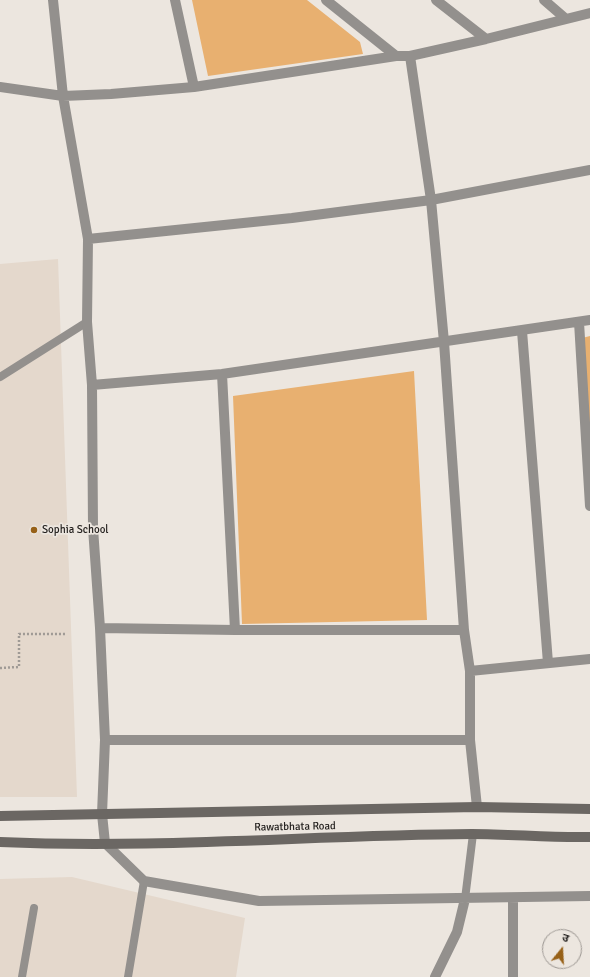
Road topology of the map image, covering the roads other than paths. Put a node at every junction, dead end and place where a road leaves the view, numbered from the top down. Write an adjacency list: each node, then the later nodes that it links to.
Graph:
1 (53, 0): 13 (street)
2 (175, 0): 12 (street)
3 (326, 0): 9 (street)
4 (436, 0): 8 (street)
5 (544, 0): 7 (street)
6 (590, 13): 7 (street)
7 (566, 19): 8 (street)
8 (486, 39): 10 (street)
9 (396, 56): 10 (street); 12 (street)
10 (410, 56): 15 (street)
11 (0, 87): 13 (street)
12 (194, 87): 13 (street)
13 (63, 96): 16 (street)
14 (590, 170): 15 (street)
15 (431, 200): 16 (street); 21 (street)
16 (88, 239): 18 (street)
17 (590, 320): 19 (street)
18 (87, 322): 23 (lane); 24 (street)
19 (579, 322): 20 (street); 25 (street)
20 (522, 330): 21 (street); 30 (street)
21 (444, 342): 22 (street); 28 (street)
22 (222, 374): 24 (street); 27 (street)
23 (0, 377)
24 (92, 385): 26 (street)
25 (590, 506)
26 (100, 628): 27 (street); 32 (street)
27 (236, 630): 28 (street)
28 (464, 630): 31 (street)
29 (590, 659): 30 (street)
30 (548, 663): 31 (street)
31 (470, 671): 33 (street)
32 (105, 740): 33 (street); 36 (street)
33 (470, 740): 34 (street)
34 (477, 807): 35 (main road, Rawatbhata Road); 36 (main road, Rawatbhata Road)
35 (590, 809)
36 (102, 814): 37 (main road, Rawatbhata Road); 41 (street)
37 (0, 816)
38 (473, 834): 39 (main road, Rawatbhata Road); 41 (main road, Rawatbhata Road); 45 (lane)
39 (590, 837)
40 (0, 842): 41 (main road, Rawatbhata Road)
41 (105, 844): 42 (street)
42 (144, 881): 45 (street); 48 (lane)
43 (590, 896): 44 (street)
44 (513, 898): 45 (street); 50 (street)
45 (465, 899): 49 (street)
46 (34, 908): 47 (lane)
47 (22, 977)
48 (128, 977)
49 (434, 977)
50 (514, 977)

